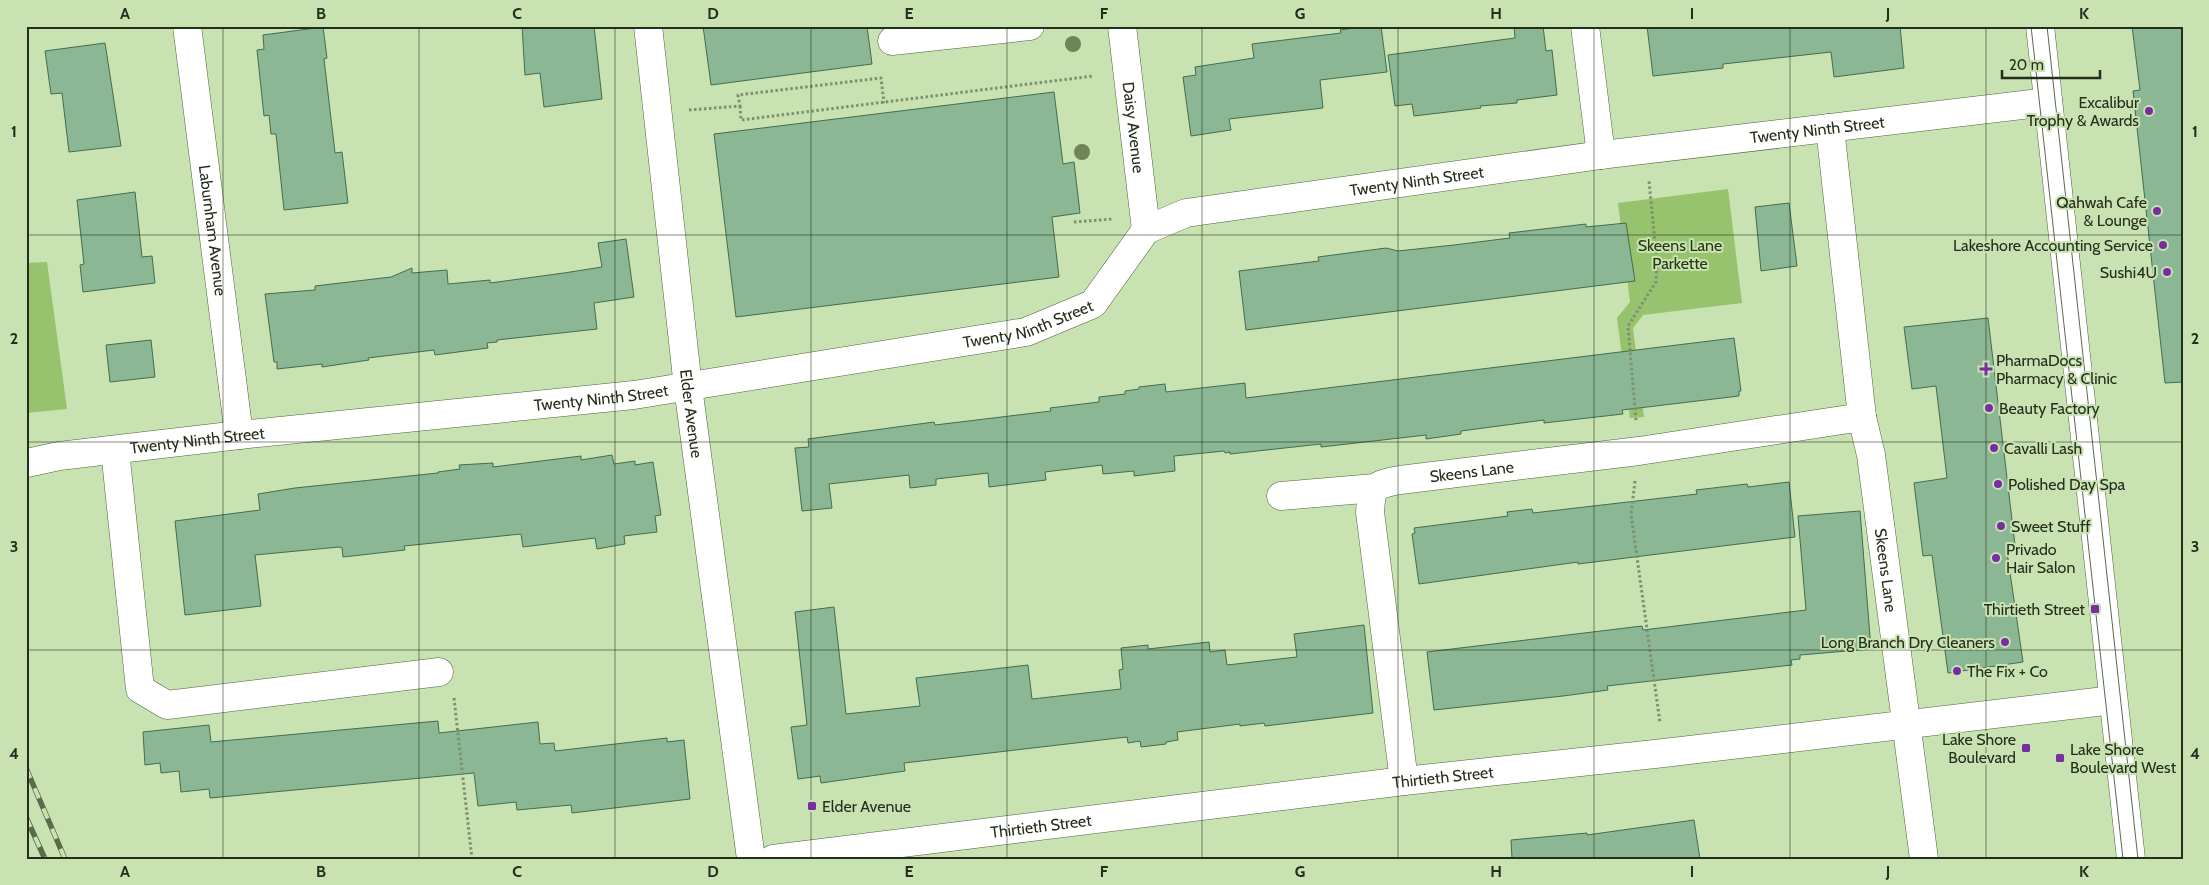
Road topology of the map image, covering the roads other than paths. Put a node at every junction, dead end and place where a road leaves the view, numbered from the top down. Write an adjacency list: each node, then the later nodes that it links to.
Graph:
1 (186, 26): 14 (street, Laburnham Avenue)
2 (648, 26): 12 (street, Elder Avenue)
3 (1030, 26): 7 (street)
4 (1122, 26): 11 (street, Daisy Avenue)
5 (1585, 26): 10 (street)
6 (2040, 26): 8 (street)
7 (892, 41)
8 (2048, 102): 9 (street, Twenty Ninth Street); 20 (street)
9 (1830, 128): 10 (street, Twenty Ninth Street); 13 (street, Skeens Lane)
10 (1601, 155): 11 (street, Twenty Ninth Street)
11 (1146, 230): 12 (street, Twenty Ninth Street)
12 (688, 386): 14 (street, Twenty Ninth Street); 23 (street, Elder Avenue)
13 (1862, 417): 17 (street, Skeens Lane); 21 (street, Skeens Lane)
14 (238, 435): 15 (street, Twenty Ninth Street)
15 (115, 450): 16 (street, Twenty Ninth Street); 19 (street)
16 (27, 463)
17 (1375, 488): 18 (street, Skeens Lane); 22 (street)
18 (1281, 496)
19 (439, 672)
20 (2113, 700): 21 (street, Thirtieth Street); 26 (street)
21 (1906, 724): 22 (street, Thirtieth Street); 25 (street, Skeens Lane)
22 (1404, 780): 24 (street, Thirtieth Street)
23 (751, 859)
24 (773, 859)
25 (1924, 859)
26 (2131, 859)

